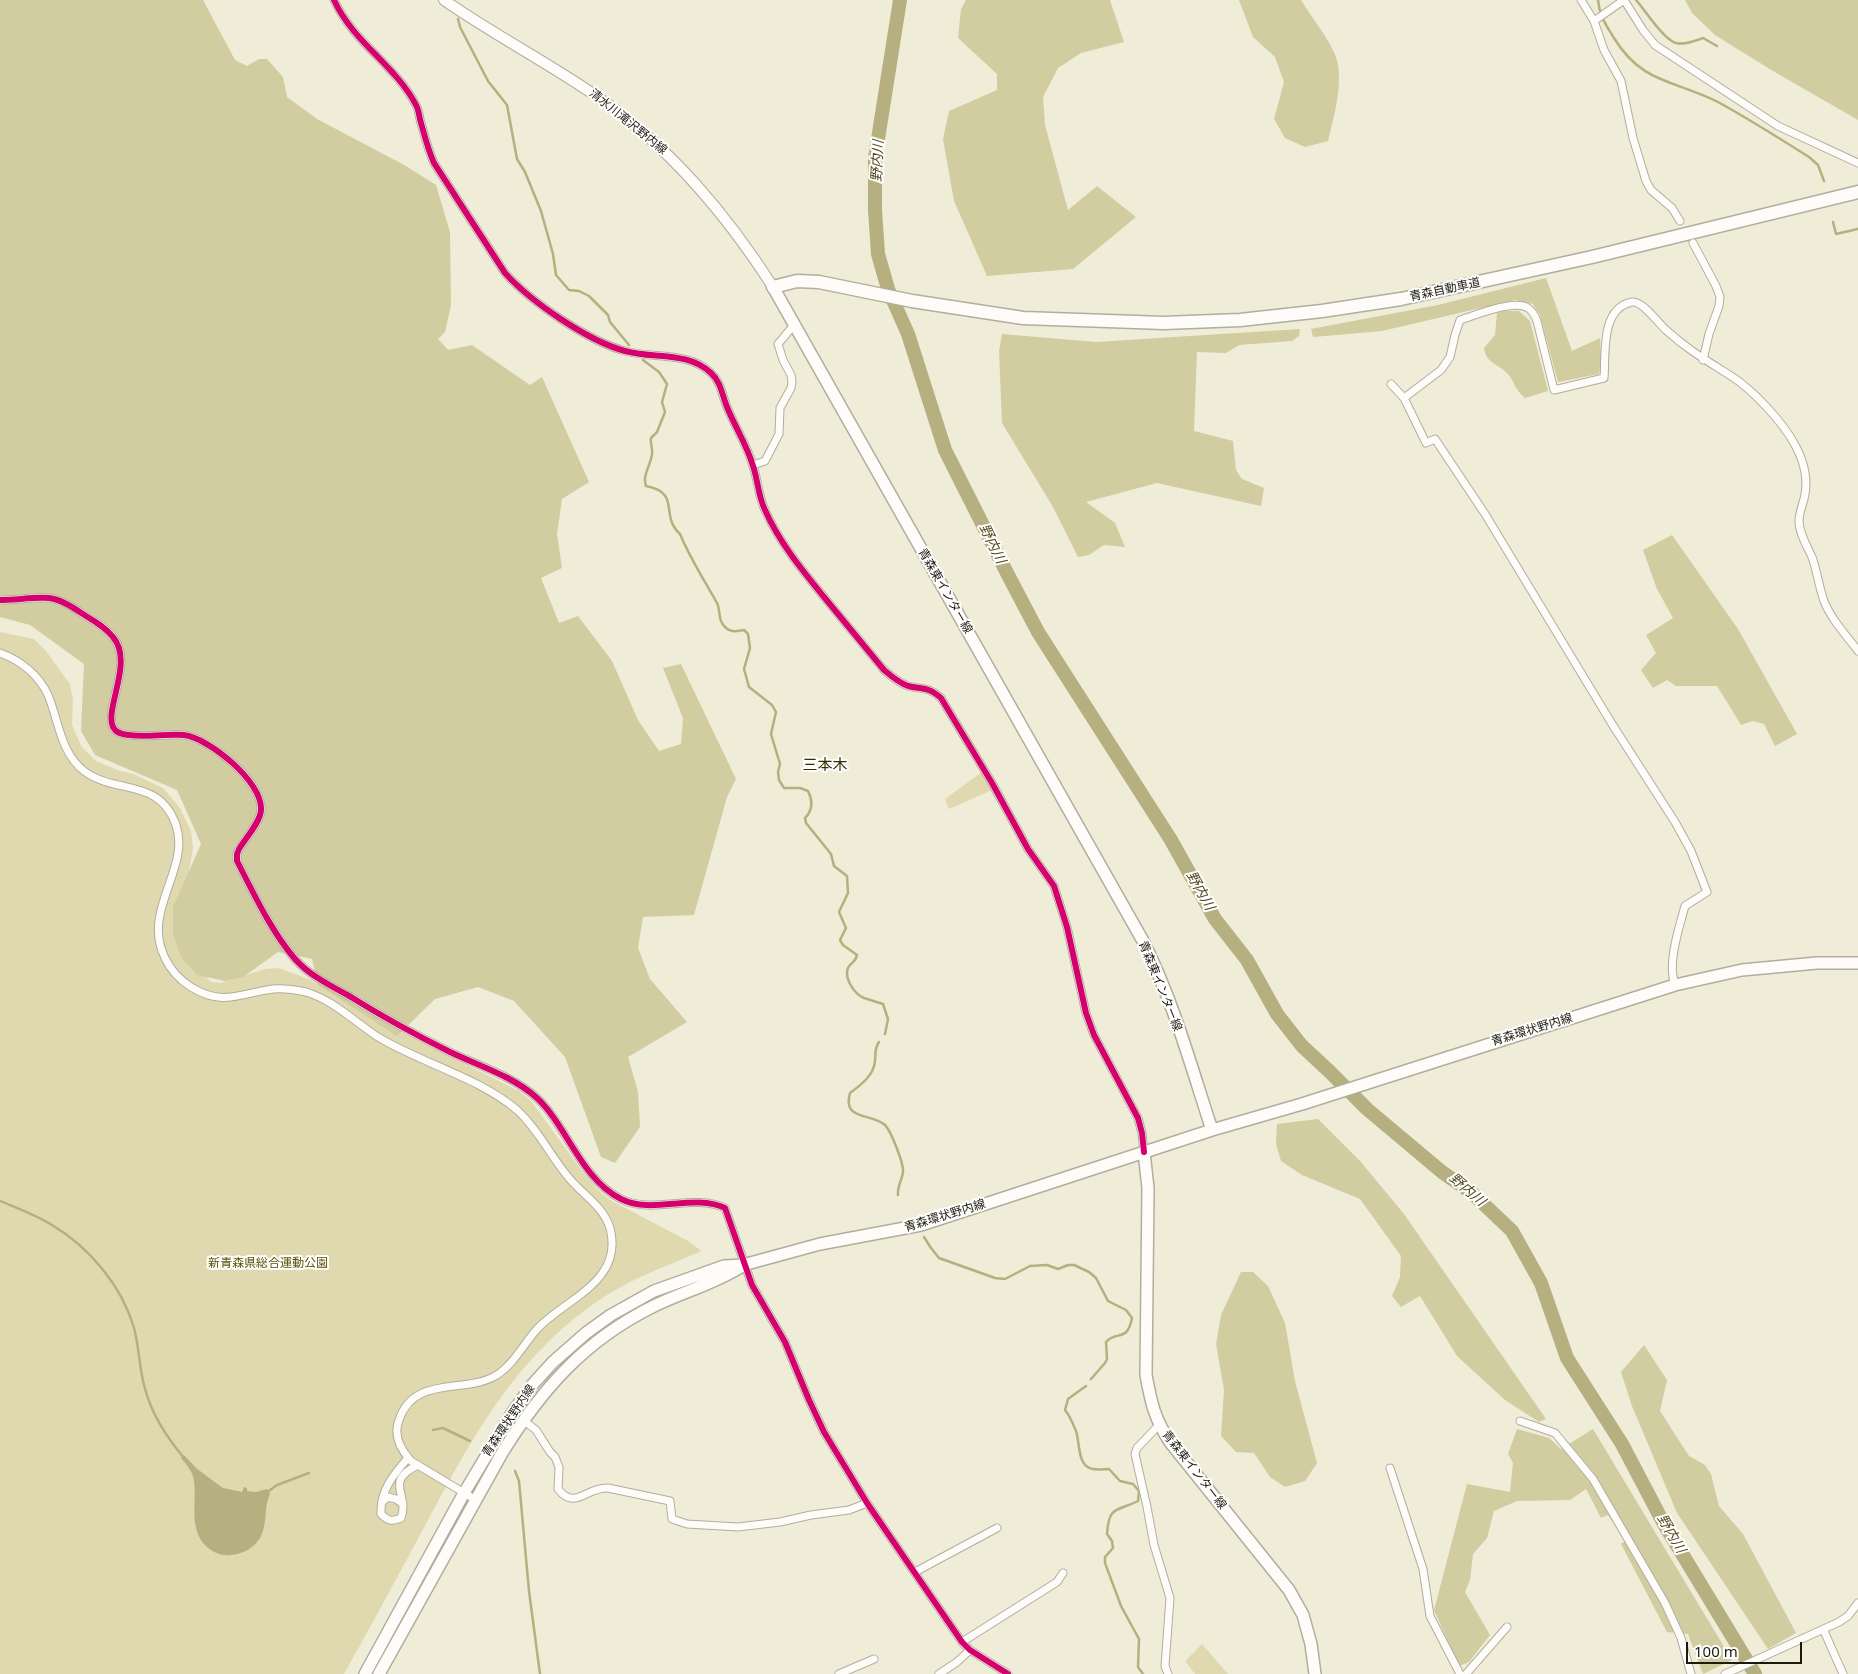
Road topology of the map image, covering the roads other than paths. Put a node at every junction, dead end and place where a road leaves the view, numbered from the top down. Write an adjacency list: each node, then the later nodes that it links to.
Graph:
1 (334, 0): 15 (street)
2 (444, 0): 10 (main road, 清水川滝沢野内線)
3 (1581, 0): 5 (street)
4 (1624, 0): 5 (street); 6 (street)
5 (1599, 18): 8 (street)
6 (1858, 163)
7 (1858, 192): 10 (highway, 青森自動車道)
8 (1680, 221)
9 (1693, 243): 12 (street)
10 (773, 287): 11 (main road, 青森東インター線)
11 (794, 325): 15 (street); 21 (main road, 青森東インター線)
12 (1704, 360): 14 (street); 17 (street)
13 (1391, 384): 14 (street)
14 (1404, 398): 20 (street)
15 (753, 465): 22 (street)
16 (0, 600): 23 (street)
17 (1858, 651)
18 (0, 653): 27 (street)
19 (1858, 963): 20 (main road, 青森環状野内線)
20 (1675, 984): 21 (main road, 青森環状野内線)
21 (1212, 1130): 22 (main road, 青森環状野内線)
22 (1144, 1152): 23 (main road, 青森環状野内線); 26 (main road, 青森東インター線)
23 (744, 1265): 24 (main road, 青森環状野内線); 30 (main road, 青森環状野内線); 33 (street)
24 (522, 1420): 31 (main road, 青森環状野内線); 33 (street)
25 (1520, 1421): 53 (street)
26 (1159, 1425): 49 (street); 50 (main road, 青森東インター線)
27 (408, 1458): 28 (street); 32 (street)
28 (418, 1465): 30 (street); 34 (street)
29 (1390, 1468): 51 (street)
30 (464, 1493): 31 (street); 44 (main road, 青森環状野内線)
31 (476, 1500): 45 (main road, 青森環状野内線)
32 (382, 1502): 34 (street); 34 (street)
33 (867, 1503): 36 (street)
34 (403, 1504)
35 (997, 1528): 36 (street)
36 (914, 1572): 41 (street)
37 (1063, 1573): 41 (street)
38 (1858, 1603): 40 (street)
39 (1507, 1627): 52 (street)
40 (1824, 1630): 54 (street); 55 (street)
41 (962, 1642): 42 (street)
42 (970, 1650): 47 (street); 48 (street)
43 (874, 1659): 46 (street)
44 (365, 1674)
45 (380, 1674)
46 (839, 1674)
47 (939, 1674)
48 (1008, 1674)
49 (1168, 1674)
50 (1315, 1674)
51 (1460, 1674)
52 (1466, 1674)
53 (1691, 1674)
54 (1725, 1674)
55 (1843, 1674)

